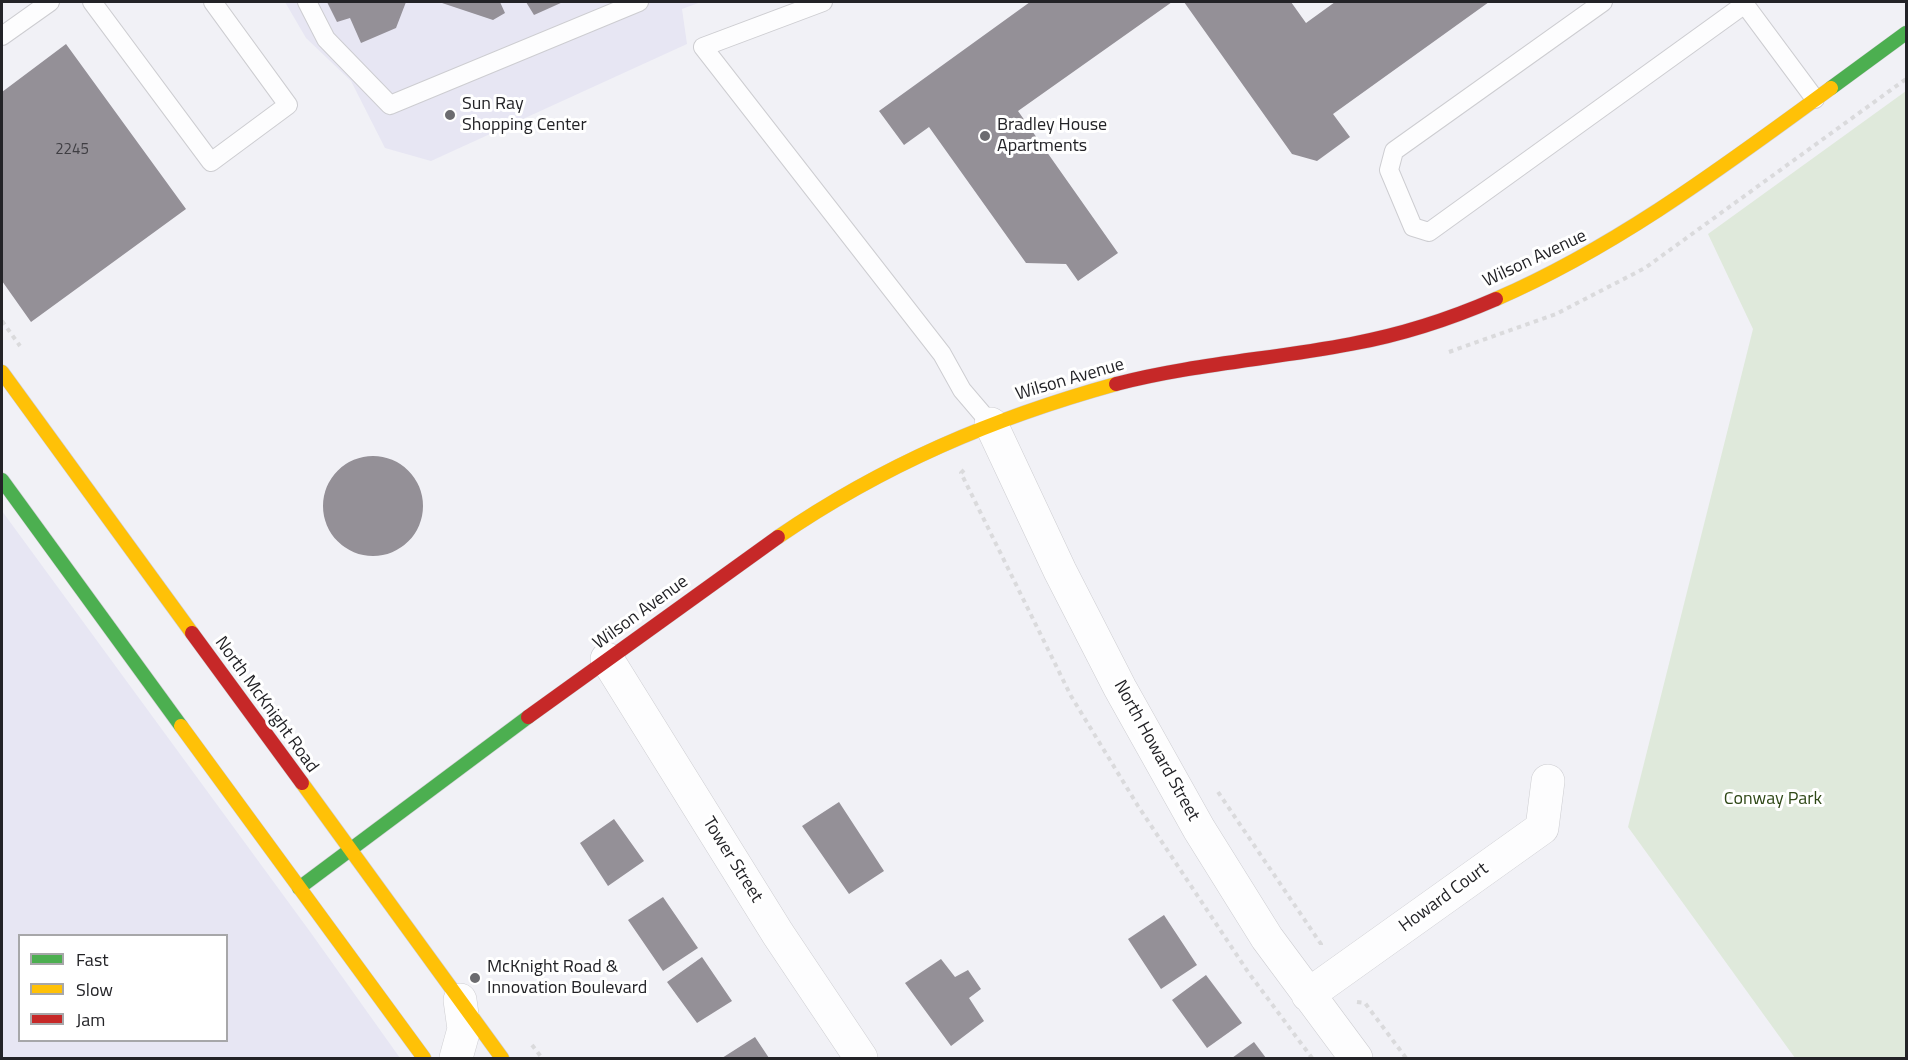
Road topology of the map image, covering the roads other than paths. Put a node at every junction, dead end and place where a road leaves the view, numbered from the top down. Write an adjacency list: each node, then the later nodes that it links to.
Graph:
1 (50, 2): 10 (lane)
2 (92, 2): 3 (lane)
3 (213, 2)
4 (307, 2): 5 (lane)
5 (639, 2)
6 (823, 2): 13 (lane)
7 (1603, 2): 8 (lane)
8 (1744, 3): 11 (lane)
9 (1906, 33): 11 (street, Wilson Avenue)
10 (2, 36)
11 (1815, 99): 13 (street, Wilson Avenue)
12 (2, 372): 17 (street, North McKnight Road)
13 (991, 424): 15 (street, Wilson Avenue); 19 (street, North Howard Street)
14 (2, 480): 18 (street)
15 (607, 659): 17 (street, Wilson Avenue); 24 (street, Tower Street)
16 (1548, 782): 19 (street, Howard Court)
17 (350, 850): 18 (street, Wilson Avenue); 20 (street, North McKnight Road)
18 (299, 888): 21 (street)
19 (1308, 995): 25 (street, North Howard Street)
20 (460, 1000): 22 (street); 23 (street, North McKnight Road)
21 (424, 1059)
22 (456, 1059)
23 (502, 1059)
24 (861, 1059)
25 (1356, 1059)

